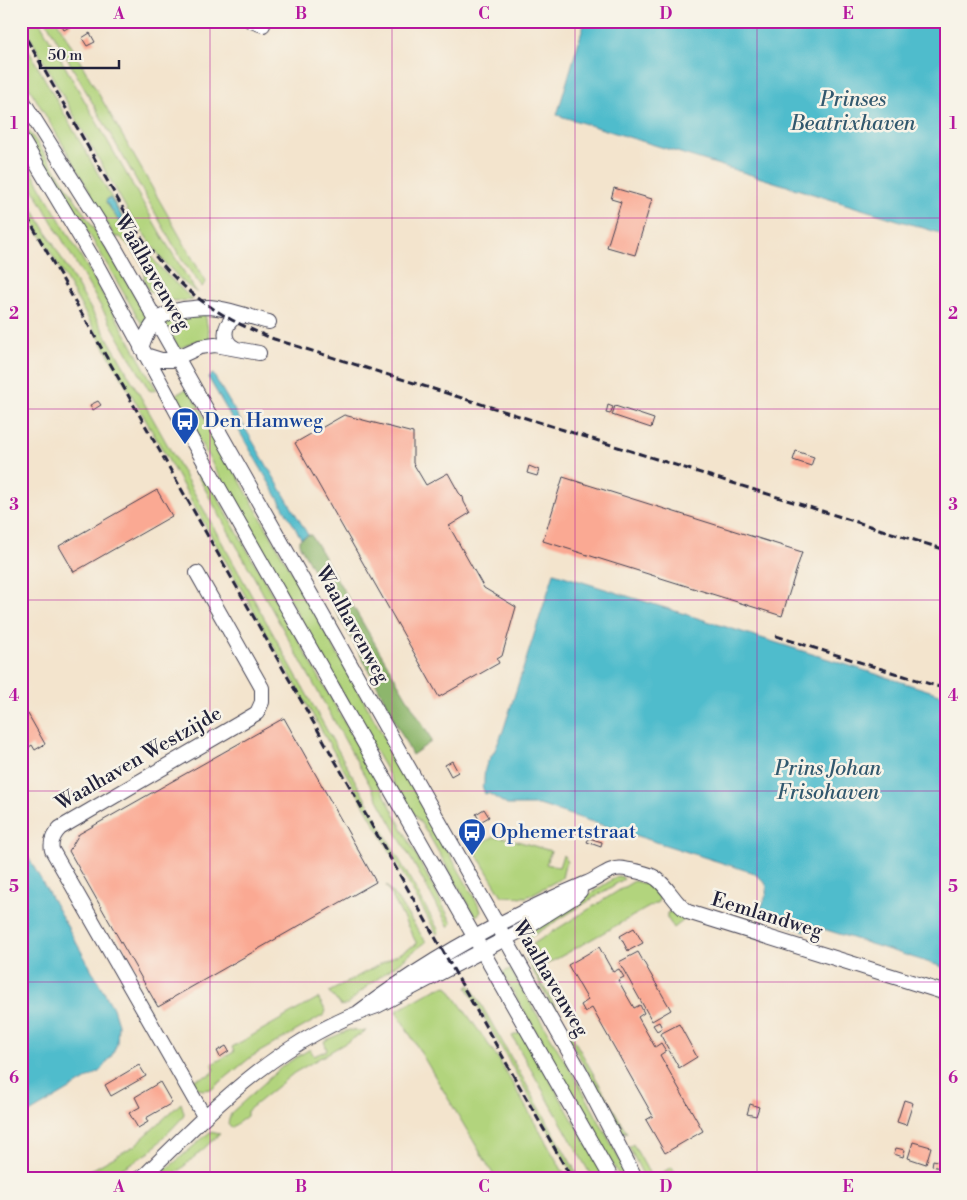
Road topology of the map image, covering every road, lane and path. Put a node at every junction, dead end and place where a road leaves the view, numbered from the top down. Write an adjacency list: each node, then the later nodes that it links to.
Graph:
1 (251, 21): 2 (street)
2 (260, 21)
3 (21, 98): 5 (street, Waalhavenweg)
4 (21, 138): 9 (street)
5 (143, 298): 6 (street); 7 (street, Waalhavenweg)
6 (173, 311): 7 (street); 8 (street)
7 (156, 320): 9 (street); 11 (street, Waalhavenweg)
8 (235, 348): 10 (street); 11 (street)
9 (143, 351): 11 (street); 15 (street)
10 (259, 353)
11 (178, 358): 14 (street, Waalhavenweg)
12 (197, 572): 20 (street, Waalhaven Westzijde)
13 (591, 881): 14 (street, Eemlandweg); 16 (street, Eemlandweg); 18 (street, Eemlandweg)
14 (496, 926): 15 (street, Eemlandweg); 16 (street, Waalhavenweg)
15 (475, 938): 17 (street); 19 (street)
16 (504, 939): 17 (street, Eemlandweg); 23 (street, Waalhavenweg)
17 (482, 951): 19 (street); 22 (street)
18 (946, 993)
19 (360, 1012): 20 (street)
20 (204, 1116): 21 (street)
21 (138, 1179)
22 (612, 1179)
23 (636, 1179)

